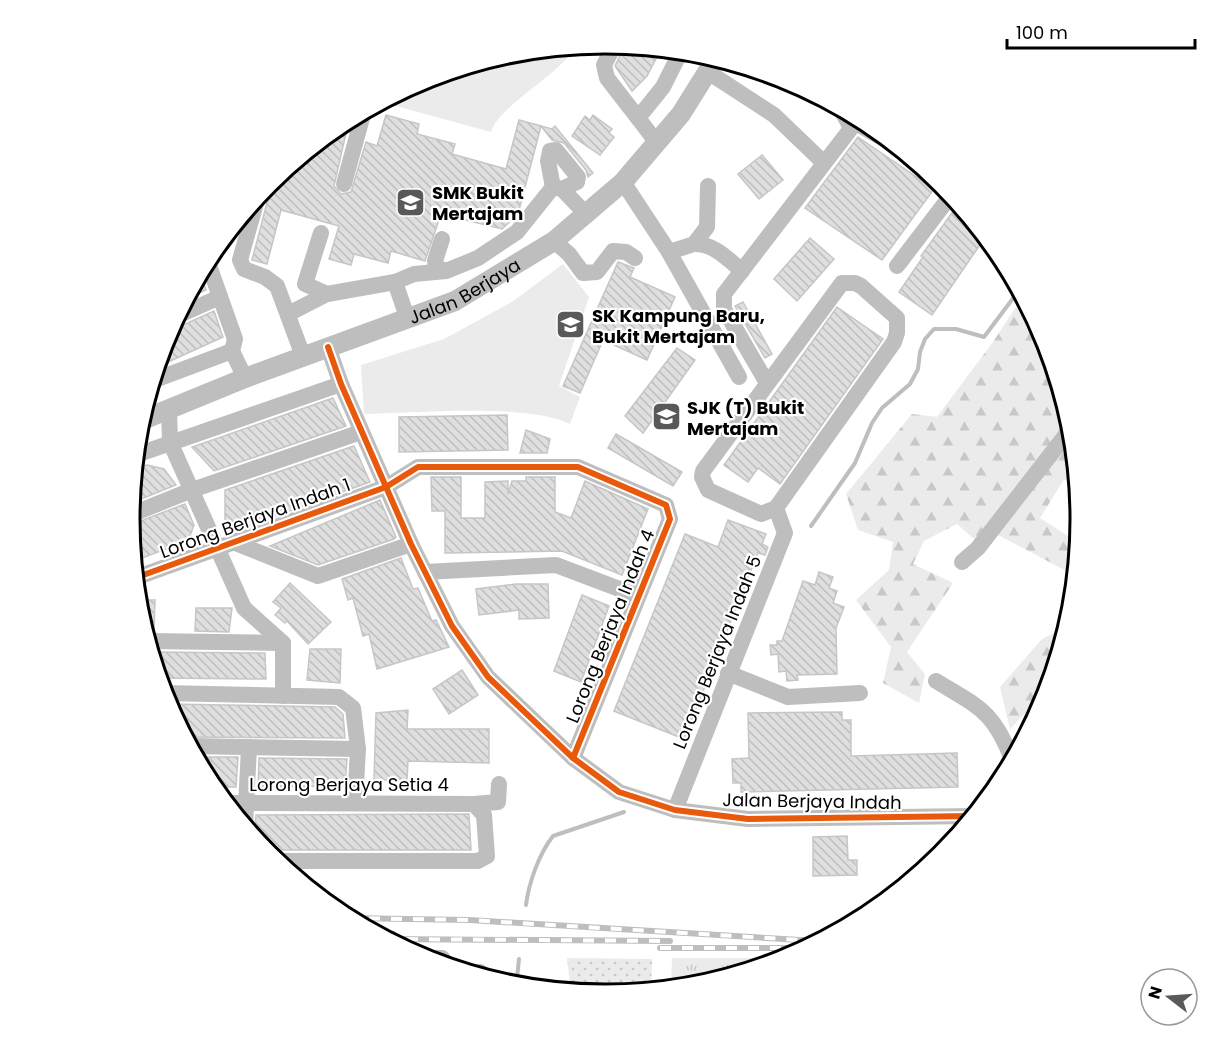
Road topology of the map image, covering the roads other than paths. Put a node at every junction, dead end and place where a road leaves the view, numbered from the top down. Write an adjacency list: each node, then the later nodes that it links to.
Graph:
1 (610, 54): 5 (street)
2 (677, 60): 5 (street)
3 (711, 67): 8 (main road, Jalan Berjaya)
4 (715, 67): 9 (street)
5 (638, 118): 8 (street)
6 (360, 124): 11 (street)
7 (853, 125): 9 (street)
8 (657, 143): 10 (main road, Jalan Berjaya)
9 (824, 163): 23 (street)
10 (623, 182): 14 (main road, Jalan Berjaya); 20 (street)
11 (344, 184)
12 (708, 186): 19 (street)
13 (946, 202): 22 (street)
14 (587, 215): 18 (main road, Jalan Berjaya); 24 (street)
15 (252, 218): 28 (street)
16 (321, 233): 27 (street)
17 (442, 239): 24 (street)
18 (554, 241): 21 (street); 33 (main road, Jalan Berjaya)
19 (694, 244): 20 (street); 23 (street)
20 (669, 252): 38 (street)
21 (635, 258)
22 (897, 266)
23 (742, 270): 40 (street)
24 (446, 271): 26 (street)
25 (211, 272): 30 (street)
26 (395, 282): 29 (street); 33 (street)
27 (305, 284): 28 (street); 29 (street)
28 (277, 286): 32 (street)
29 (327, 294): 32 (street)
30 (220, 297): 31 (street); 35 (street)
31 (190, 310)
32 (288, 314): 36 (street)
33 (408, 320): 34 (main road, Jalan Berjaya)
34 (328, 347): 36 (main road, Jalan Berjaya); 41 (street, Jalan Berjaya Indah)
35 (232, 351): 37 (street); 39 (street)
36 (303, 356): 39 (main road, Jalan Berjaya)
37 (163, 377)
38 (739, 377)
39 (245, 378): 42 (main road, Jalan Berjaya)
40 (767, 383): 51 (street); 51 (street)
41 (341, 384): 44 (street, Jalan Berjaya Indah); 46 (street)
42 (169, 409): 43 (main road, Jalan Berjaya); 46 (street)
43 (152, 416)
44 (361, 432): 48 (street, Jalan Berjaya Indah); 49 (street)
45 (1063, 438): 55 (street)
46 (170, 442): 47 (street); 49 (street)
47 (145, 451)
48 (386, 487): 50 (street, Lorong Berjaya Indah 1); 53 (street, Jalan Berjaya Indah); 54 (street, Lorong Berjaya Indah 1)
49 (192, 490): 52 (street); 54 (street)
50 (666, 505): 58 (street, Lorong Berjaya Indah 4)
51 (776, 508): 61 (street, Lorong Berjaya Indah 5)
52 (140, 511)
53 (411, 544): 54 (street); 56 (street, Jalan Berjaya Indah)
54 (225, 545): 57 (street, Lorong Berjaya Indah 1); 60 (street)
55 (962, 561)
56 (425, 572): 58 (street); 70 (street, Jalan Berjaya Indah)
57 (143, 575)
58 (638, 597): 70 (street, Lorong Berjaya Indah 4)
59 (156, 641): 60 (street)
60 (283, 643): 65 (street)
61 (729, 673): 64 (street); 76 (street, Lorong Berjaya Indah 5)
62 (936, 681): 69 (street)
63 (173, 693): 65 (street)
64 (860, 693)
65 (283, 696): 68 (street)
66 (199, 746): 67 (street)
67 (249, 747): 68 (street); 74 (street)
68 (358, 749): 72 (street)
69 (1009, 752)
70 (573, 758): 76 (street, Jalan Berjaya Indah)
71 (499, 784): 75 (street, Lorong Berjaya Setia 4)
72 (355, 802): 74 (street, Lorong Berjaya Setia 4); 75 (street, Lorong Berjaya Setia 4)
73 (236, 803): 74 (street, Lorong Berjaya Setia 4)
74 (245, 803): 77 (street)
75 (474, 804): 79 (street)
76 (675, 810): 78 (street, Jalan Berjaya Indah)
77 (245, 813)
78 (964, 816)
79 (290, 861)

